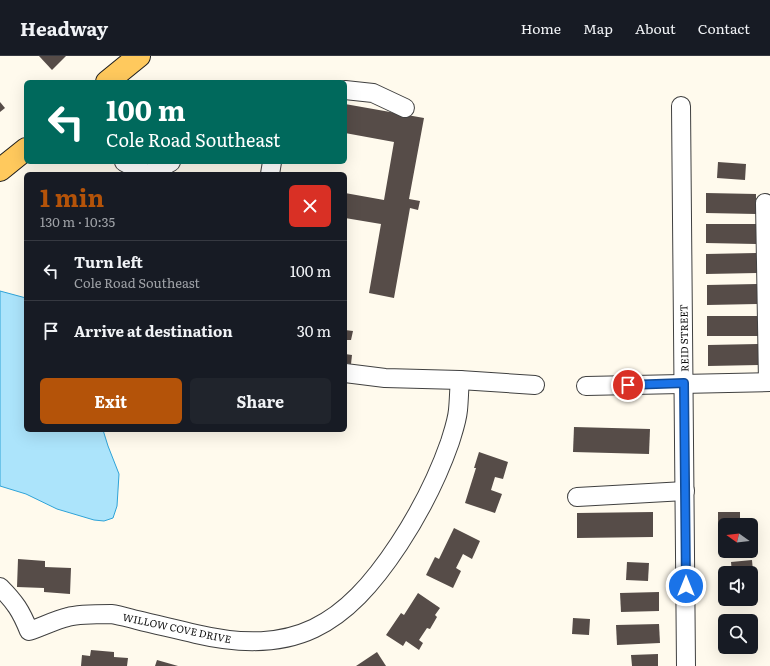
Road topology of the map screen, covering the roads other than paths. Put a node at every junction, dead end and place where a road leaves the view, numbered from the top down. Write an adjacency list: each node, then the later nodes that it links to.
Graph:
1 (139, 56): 2 (main road)
2 (109, 80)
3 (347, 90): 5 (street)
4 (681, 106): 16 (street, REID STREET)
5 (405, 108)
6 (24, 151): 9 (main road)
7 (128, 164): 10 (street)
8 (167, 164): 11 (street)
9 (0, 170)
10 (144, 172)
11 (152, 172)
12 (765, 203): 15 (street)
13 (347, 373): 14 (street)
14 (460, 380): 17 (street); 21 (street, WILLOW COVE DRIVE)
15 (769, 382): 16 (street)
16 (684, 383): 18 (street); 19 (street, REID STREET)
17 (535, 385)
18 (586, 386)
19 (685, 491): 20 (street); 22 (street, REID STREET)
20 (577, 497)
21 (0, 587)
22 (686, 666)

